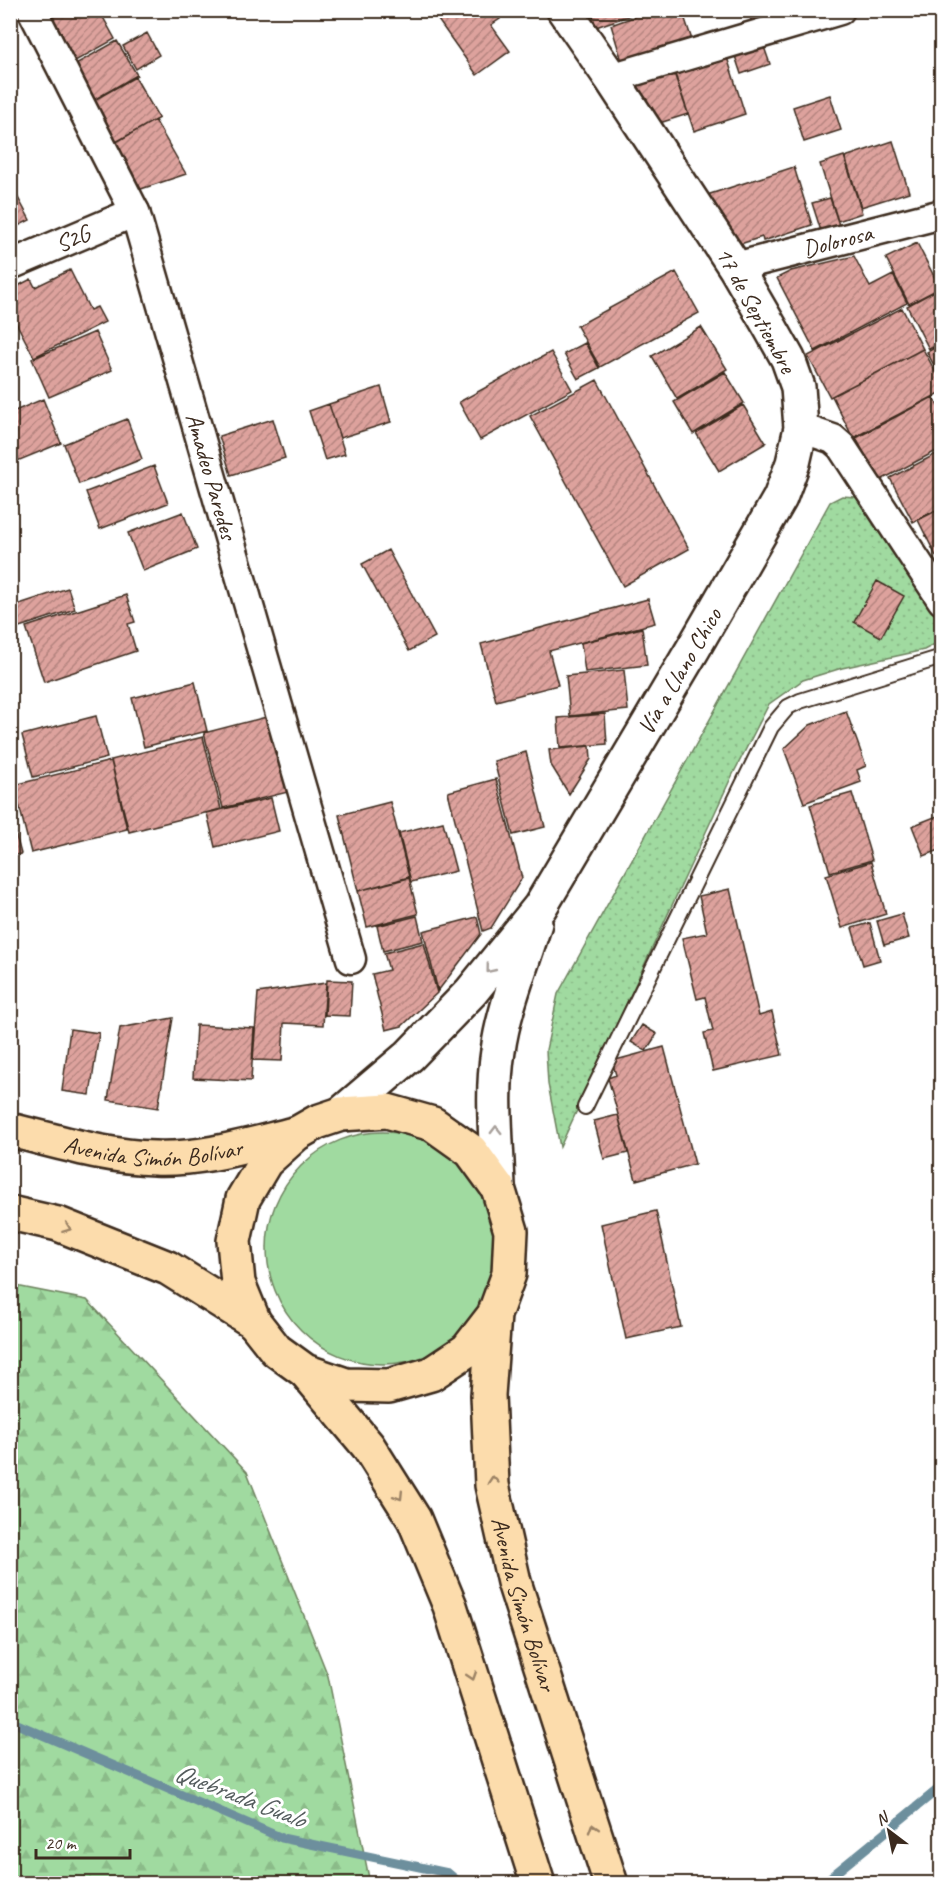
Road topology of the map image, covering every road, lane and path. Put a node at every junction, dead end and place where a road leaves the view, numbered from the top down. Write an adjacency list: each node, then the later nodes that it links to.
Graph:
1 (32, 10): 5 (street, Amadeo Paredes)
2 (564, 10): 4 (street, 17 de Septiembre)
3 (840, 10): 4 (street)
4 (611, 78): 8 (street, 17 de Septiembre)
5 (135, 212): 7 (street, S2G); 13 (street, Amadeo Paredes)
6 (942, 214): 8 (street, Dolorosa)
7 (10, 266)
8 (735, 267): 9 (street, 17 de Septiembre)
9 (801, 428): 10 (street); 12 (street, Vía a Llano Chico)
10 (942, 600)
11 (942, 657): 14 (lane)
12 (540, 907): 15 (street, Vía a Llano Chico, one-way to 15); 18 (street, Vía a Llano Chico, one-way to 12)
13 (351, 959)
14 (585, 1107)
15 (341, 1114): 17 (highway); 18 (highway)
16 (10, 1130): 17 (highway, Avenida Simón Bolívar)
17 (296, 1134): 21 (highway)
18 (498, 1188): 20 (highway)
19 (10, 1213): 21 (highway, one-way to 21)
20 (494, 1315): 22 (highway); 24 (highway, Avenida Simón Bolívar, one-way to 20)
21 (254, 1322): 22 (highway)
22 (305, 1371): 23 (highway, one-way to 23)
23 (538, 1884)
24 (611, 1884)

